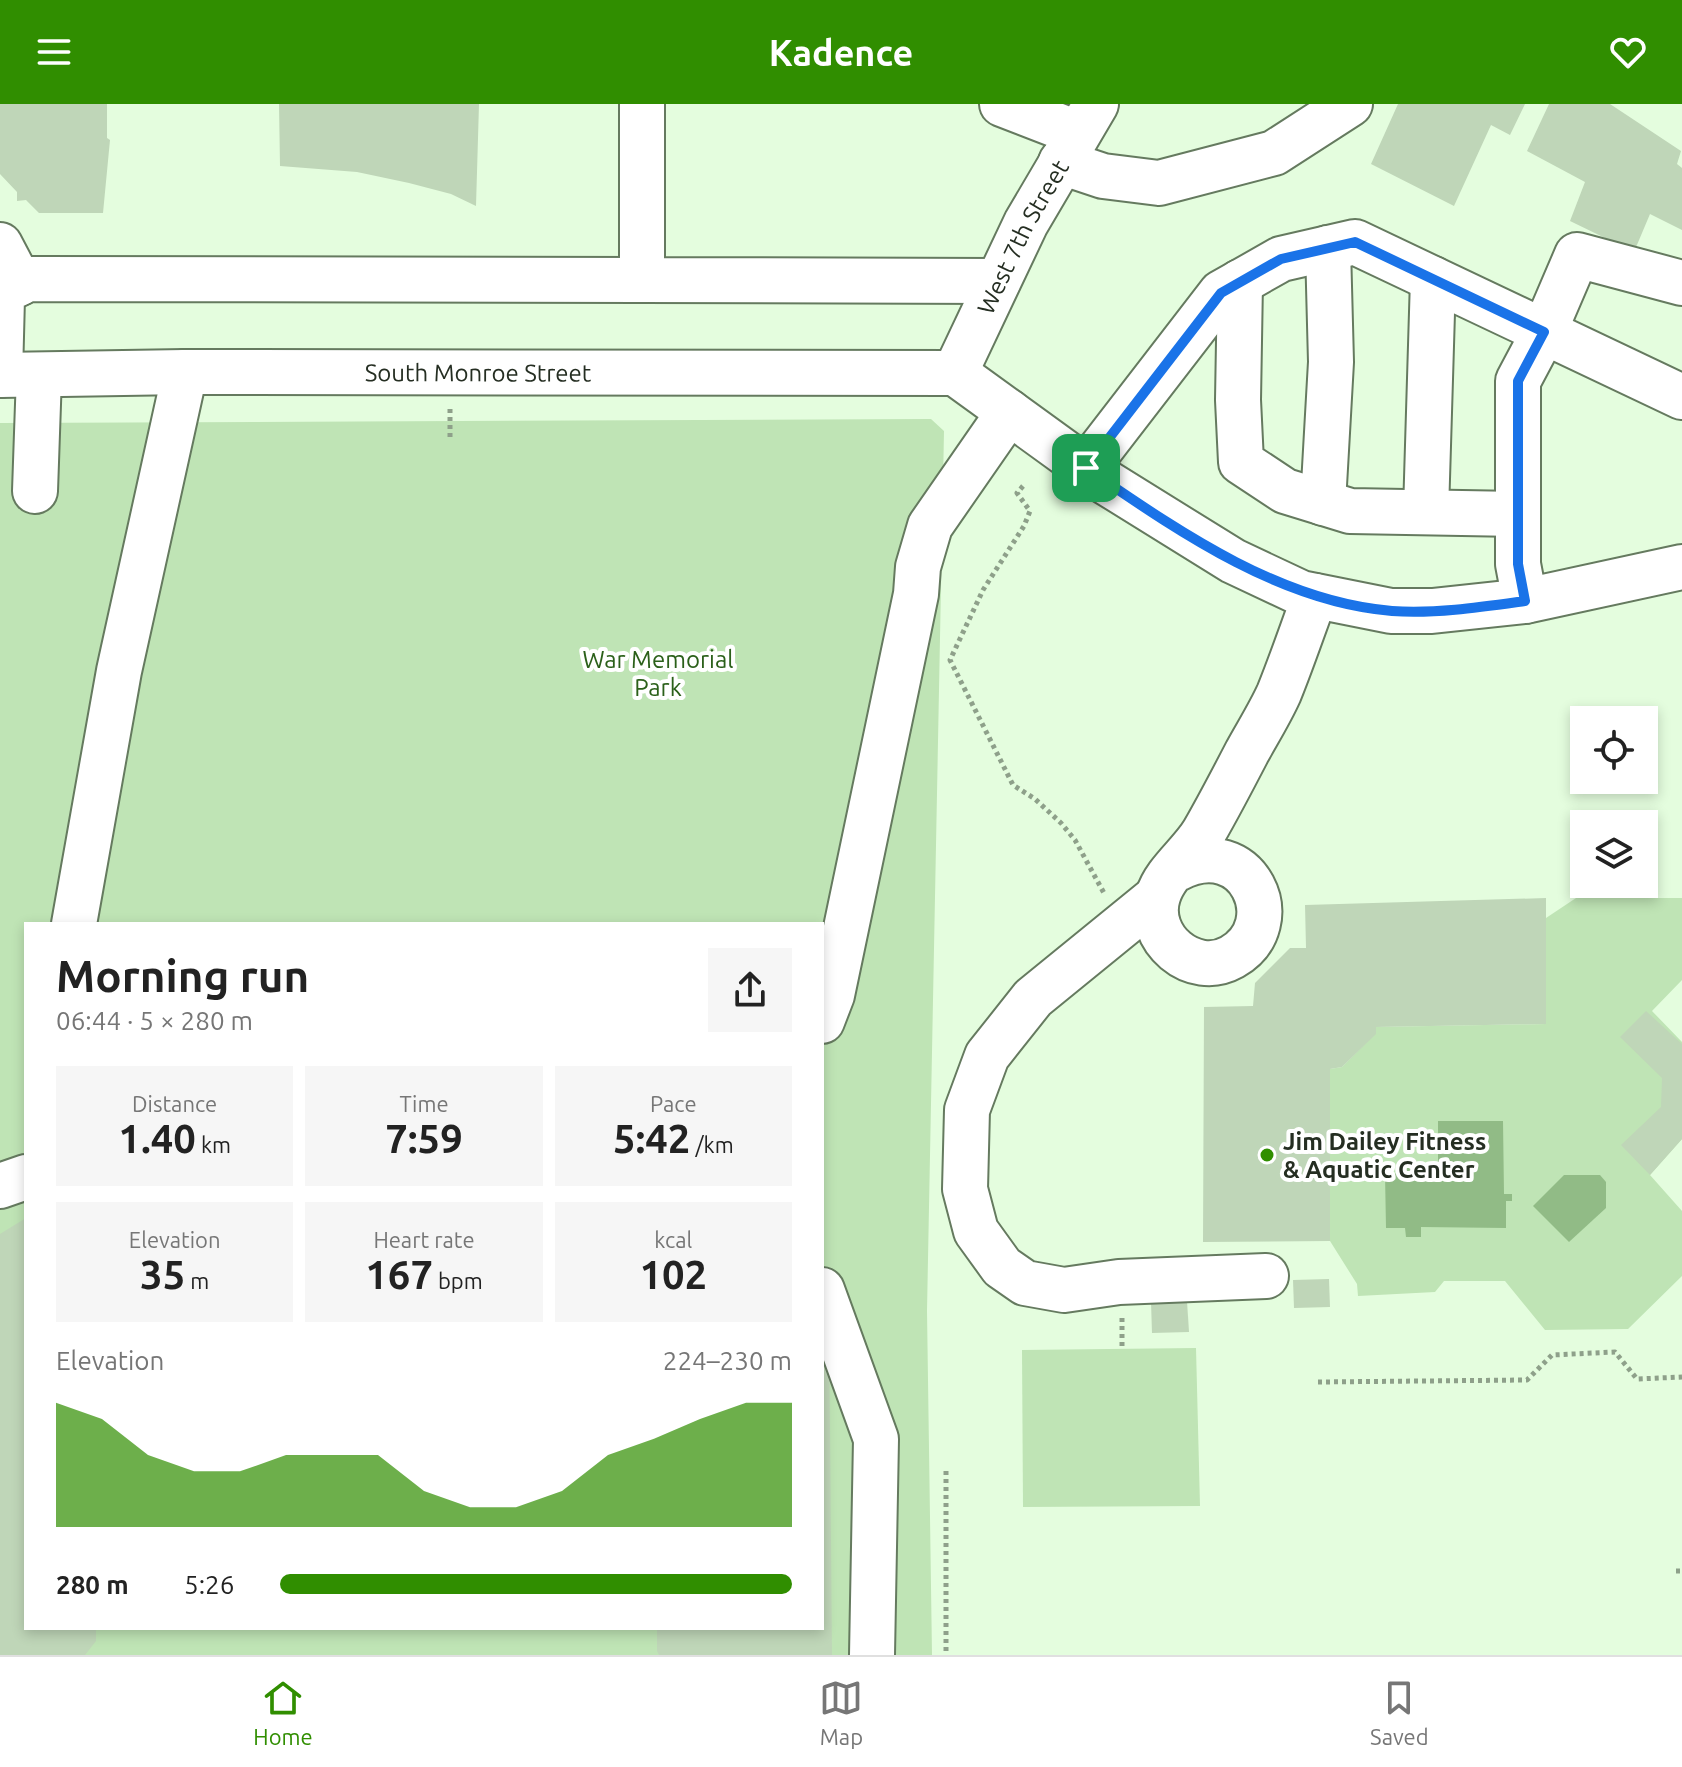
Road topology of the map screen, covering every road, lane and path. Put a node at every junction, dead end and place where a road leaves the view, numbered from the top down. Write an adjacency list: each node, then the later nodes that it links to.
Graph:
1 (642, 104): 8 (street)
2 (1002, 104): 4 (street)
3 (1350, 104): 4 (street)
4 (1078, 133): 9 (street, West 7th Street)
5 (0, 245): 11 (street)
6 (1328, 248): 7 (street); 10 (street); 24 (street)
7 (1433, 279): 13 (street); 25 (street)
8 (642, 280): 9 (street); 11 (street)
9 (998, 281): 15 (street, West 7th Street)
10 (1240, 282): 21 (street); 24 (street)
11 (20, 283): 16 (street)
12 (1682, 283): 13 (street)
13 (1544, 332): 17 (street); 26 (street)
14 (185, 372): 15 (street, South Monroe Street); 16 (street, South Monroe Street); 31 (street)
15 (955, 373): 19 (street)
16 (13, 375): 23 (street)
17 (1678, 393)
18 (450, 404): 20 (path)
19 (1009, 412): 21 (street); 32 (street)
20 (450, 440)
21 (1086, 468): 28 (street)
22 (1023, 486): 30 (path)
23 (35, 491)
24 (1323, 503): 25 (street)
25 (1426, 512): 26 (street)
26 (1518, 514): 29 (street)
27 (1682, 567): 29 (street)
28 (1315, 596): 29 (street); 35 (street)
29 (1525, 601)
30 (1106, 896)
31 (74, 922)
32 (824, 1016)
33 (24, 1178): 34 (street)
34 (0, 1186)
35 (1266, 1276)
36 (824, 1296): 42 (street)
37 (1121, 1308): 38 (path)
38 (1122, 1349)
39 (1682, 1377): 40 (path)
40 (1318, 1382)
41 (946, 1471): 43 (path)
42 (872, 1655)
43 (946, 1655)

